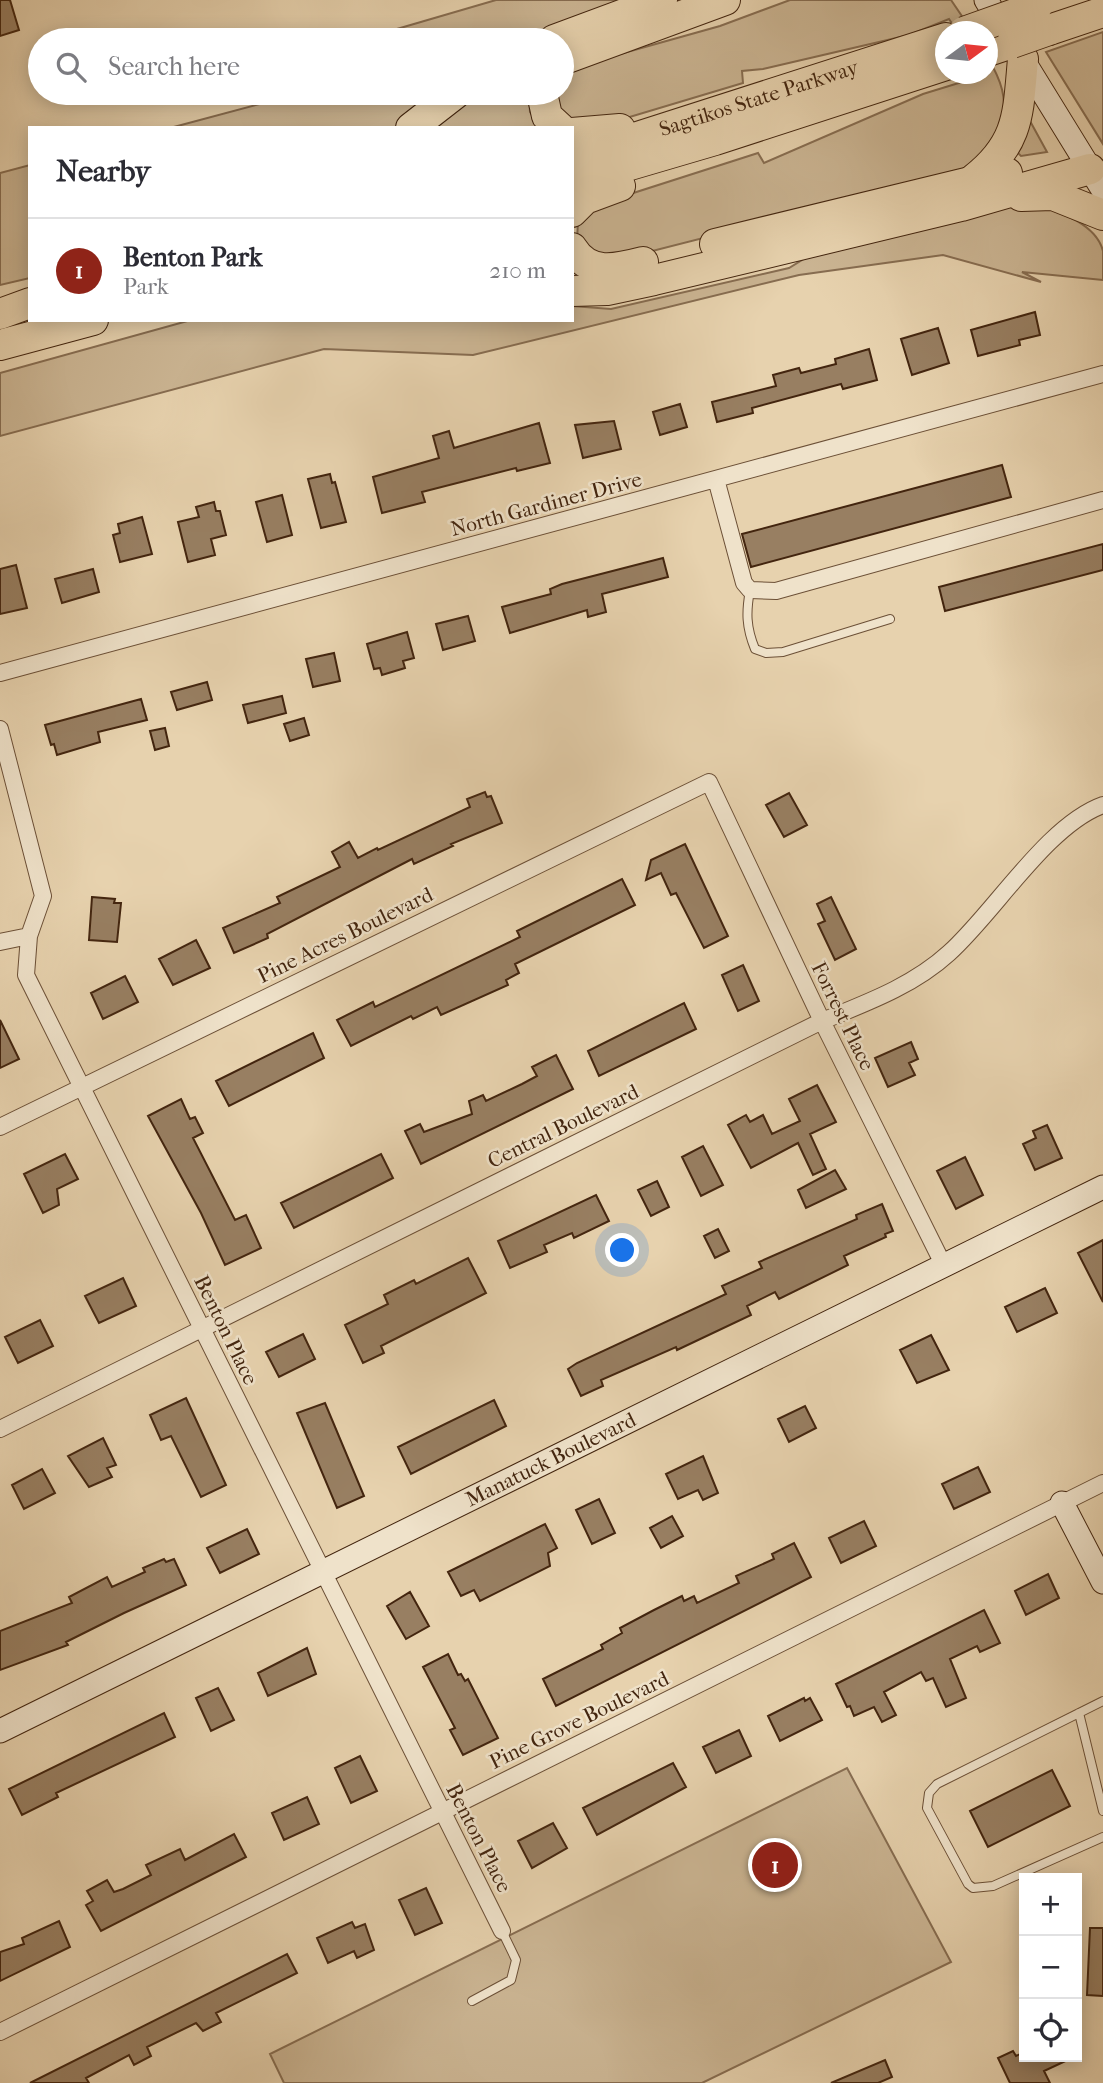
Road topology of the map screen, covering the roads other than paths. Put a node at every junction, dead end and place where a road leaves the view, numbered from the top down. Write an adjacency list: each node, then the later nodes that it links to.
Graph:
1 (662, 0): 7 (highway)
2 (725, 0): 11 (highway)
3 (986, 0): 12 (street)
4 (1047, 12): 5 (highway, Sagtikos State Parkway); 6 (highway, Sagtikos State Parkway, bridge); 8 (highway, Sagtikos State Parkway, bridge)
5 (1103, 12)
6 (998, 28)
7 (574, 33)
8 (998, 44)
9 (935, 48): 15 (highway, Sagtikos State Parkway)
10 (935, 50): 19 (highway, Sagtikos State Parkway)
11 (574, 56)
12 (1023, 59): 21 (street); 23 (highway)
13 (441, 105): 16 (highway)
14 (545, 105): 17 (highway)
15 (727, 109): 18 (highway); 20 (highway, Sagtikos State Parkway)
16 (414, 126)
17 (558, 126)
18 (574, 133)
19 (715, 140): 22 (highway, Sagtikos State Parkway); 24 (highway)
20 (574, 157)
21 (1091, 171): 23 (highway)
22 (574, 181)
23 (967, 193): 25 (highway); 26 (highway); 27 (highway)
24 (574, 210)
25 (1103, 215)
26 (574, 249)
27 (574, 291)
28 (28, 304): 30 (highway)
29 (28, 310): 30 (highway)
30 (0, 315)
31 (86, 322): 32 (highway)
32 (0, 345)
33 (1103, 374): 34 (street, North Gardiner Drive)
34 (716, 479): 36 (street); 38 (street, North Gardiner Drive)
35 (1103, 500): 36 (street)
36 (750, 590): 37 (lane)
37 (890, 619)
38 (0, 673)
39 (0, 729): 42 (street, Benton Place)
40 (709, 782): 44 (street, Forrest Place); 45 (street, Pine Acres Boulevard)
41 (1103, 805): 44 (street, Central Boulevard)
42 (29, 936): 43 (street); 45 (street, Benton Place)
43 (0, 942)
44 (821, 1021): 48 (street, Forrest Place); 49 (street, Central Boulevard)
45 (82, 1086): 46 (street, Pine Acres Boulevard); 49 (street, Benton Place)
46 (0, 1127)
47 (1103, 1187): 48 (street, Manatuck Boulevard)
48 (944, 1266): 53 (street, Manatuck Boulevard)
49 (201, 1329): 50 (street, Central Boulevard); 53 (street, Benton Place)
50 (0, 1429)
51 (1103, 1483): 52 (street, Pine Grove Boulevard)
52 (1062, 1503): 54 (street); 58 (street, Pine Grove Boulevard)
53 (323, 1573): 57 (street, Manatuck Boulevard); 58 (street, Benton Place)
54 (1103, 1582)
55 (1103, 1701): 56 (lane)
56 (1079, 1713): 59 (lane); 60 (lane)
57 (0, 1731)
58 (442, 1811): 61 (street, Benton Place); 63 (street, Pine Grove Boulevard)
59 (1103, 1811)
60 (1103, 1837)
61 (502, 1931): 62 (lane)
62 (472, 2001)
63 (0, 2032)

